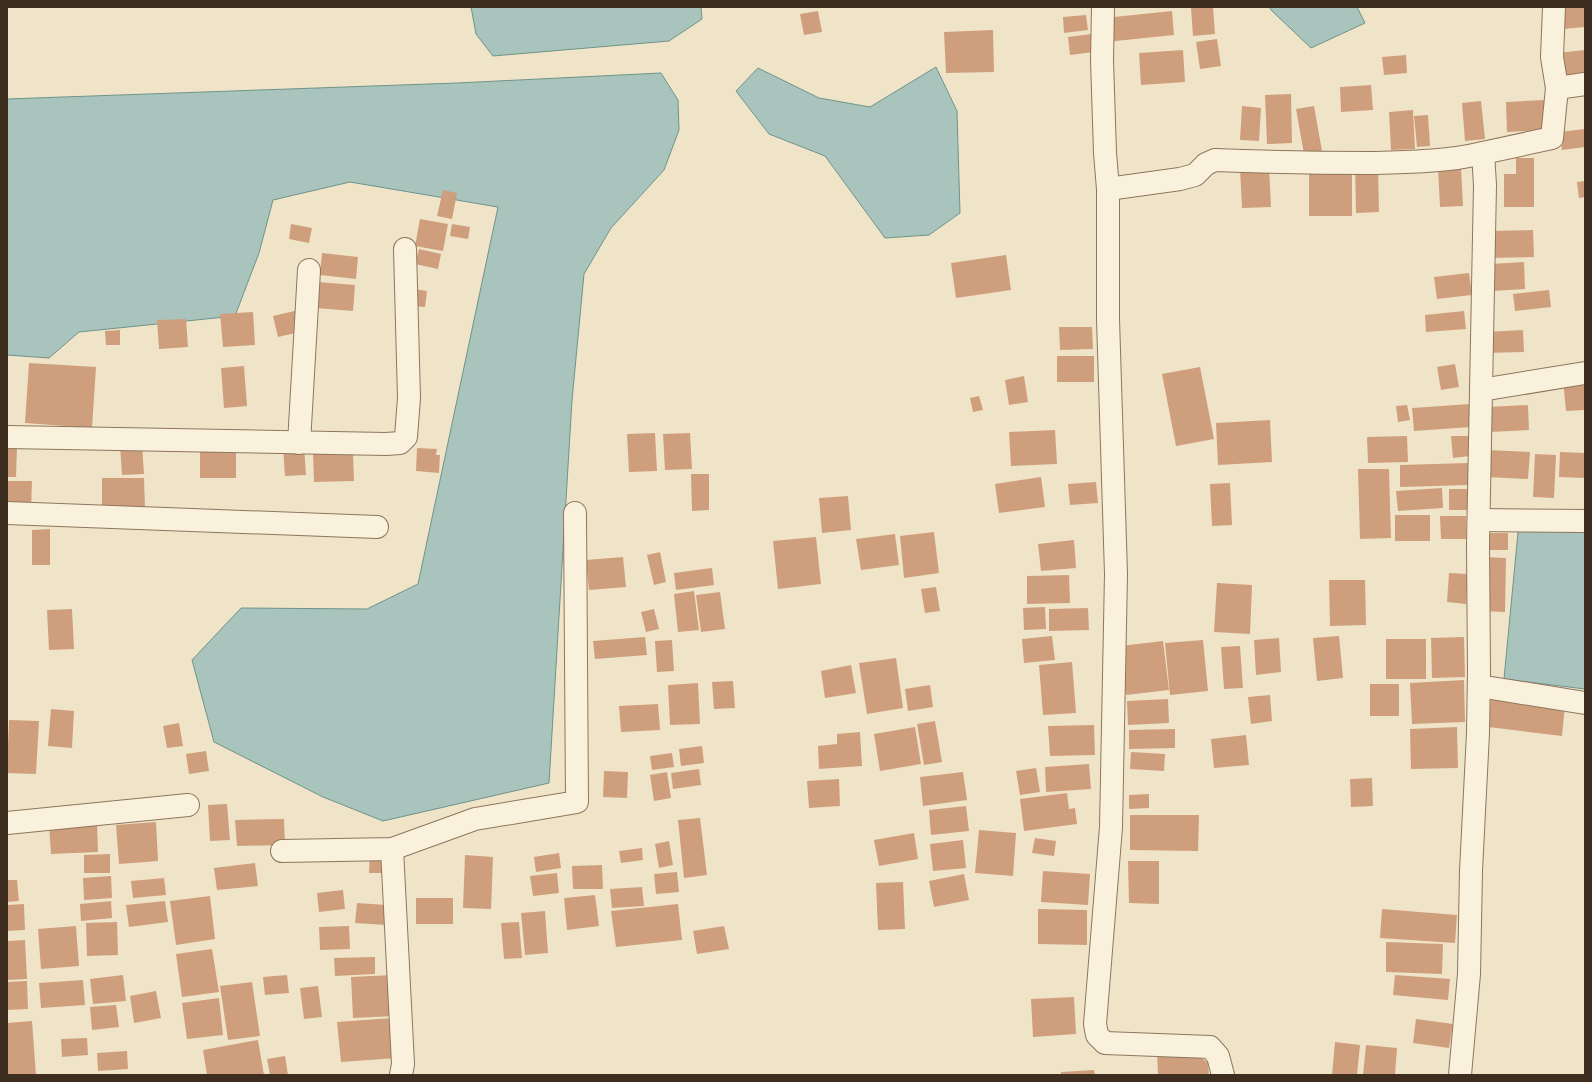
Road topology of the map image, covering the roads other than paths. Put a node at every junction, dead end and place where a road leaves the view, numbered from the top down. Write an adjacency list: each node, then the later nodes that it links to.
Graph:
1 (1103, 7): 6 (street)
2 (1554, 7): 4 (street)
3 (1585, 84): 4 (street)
4 (1557, 88): 5 (street)
5 (1483, 153): 6 (street); 10 (street)
6 (1108, 189): 25 (street)
7 (405, 249): 12 (street)
8 (309, 270): 12 (street)
9 (1585, 373): 10 (street)
10 (1481, 390): 15 (street)
11 (7, 437): 12 (street)
12 (299, 443)
13 (7, 513): 17 (street)
14 (575, 513): 22 (street)
15 (1479, 520): 16 (street); 18 (street)
16 (1585, 521)
17 (377, 527)
18 (1479, 686): 19 (street); 26 (street)
19 (1585, 702)
20 (188, 805): 21 (street)
21 (7, 823)
22 (392, 849): 23 (street); 24 (street)
23 (282, 851)
24 (401, 1075)
25 (1223, 1075)
26 (1460, 1075)

